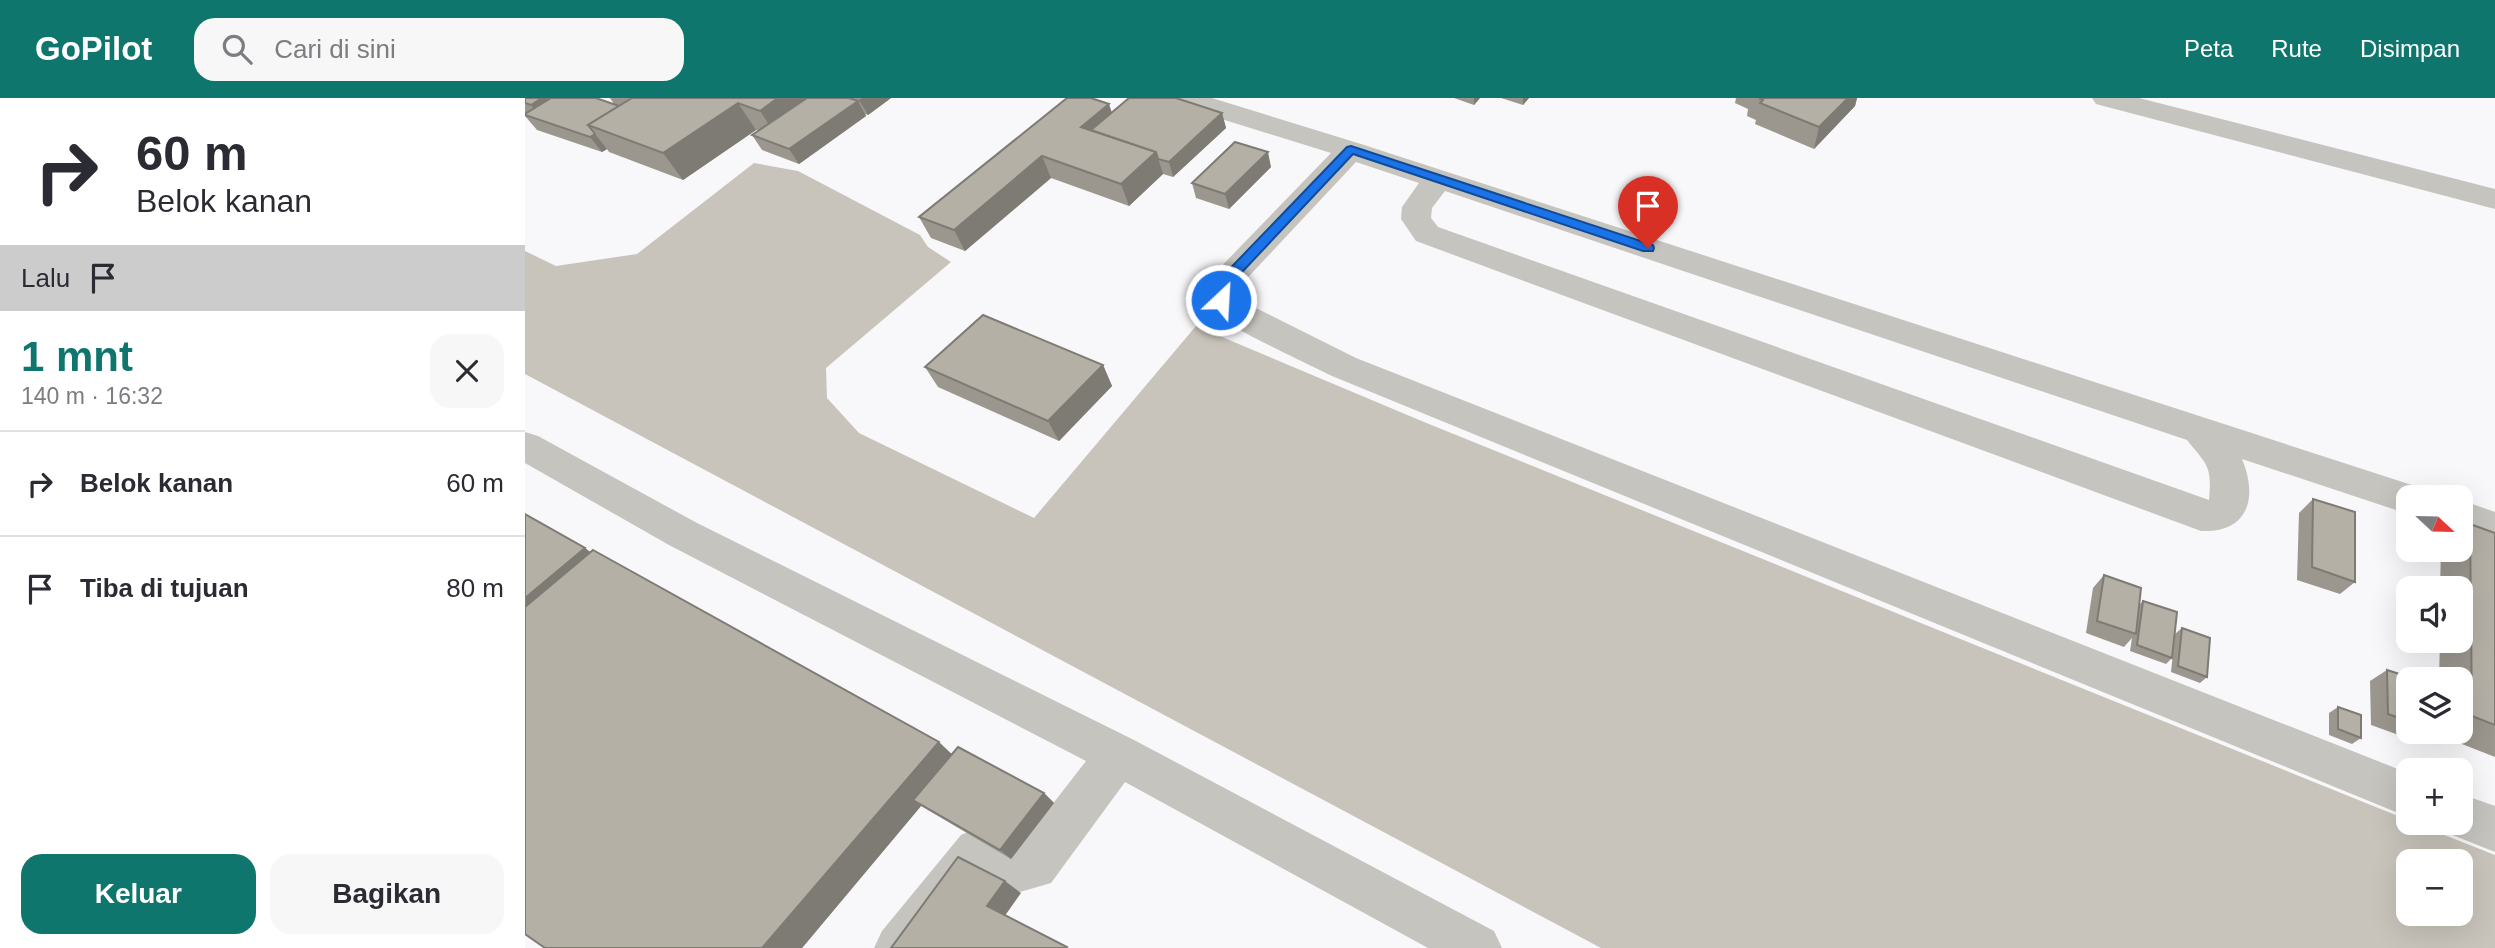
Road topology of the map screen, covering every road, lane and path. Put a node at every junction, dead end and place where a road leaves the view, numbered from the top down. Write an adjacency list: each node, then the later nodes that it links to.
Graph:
1 (1183, 98): 3 (lane)
2 (2106, 98): 5 (lane)
3 (1351, 150): 4 (lane); 12 (lane)
4 (1438, 178): 6 (lane); 6 (lane)
5 (2495, 199)
6 (2199, 429): 8 (lane)
7 (525, 446): 11 (lane)
8 (2396, 495)
9 (2473, 520): 10 (lane)
10 (2495, 528)
11 (1118, 755): 15 (lane); 16 (lane)
12 (2396, 789)
13 (2473, 821): 14 (lane)
14 (2495, 830)
15 (899, 948)
16 (1477, 948)

